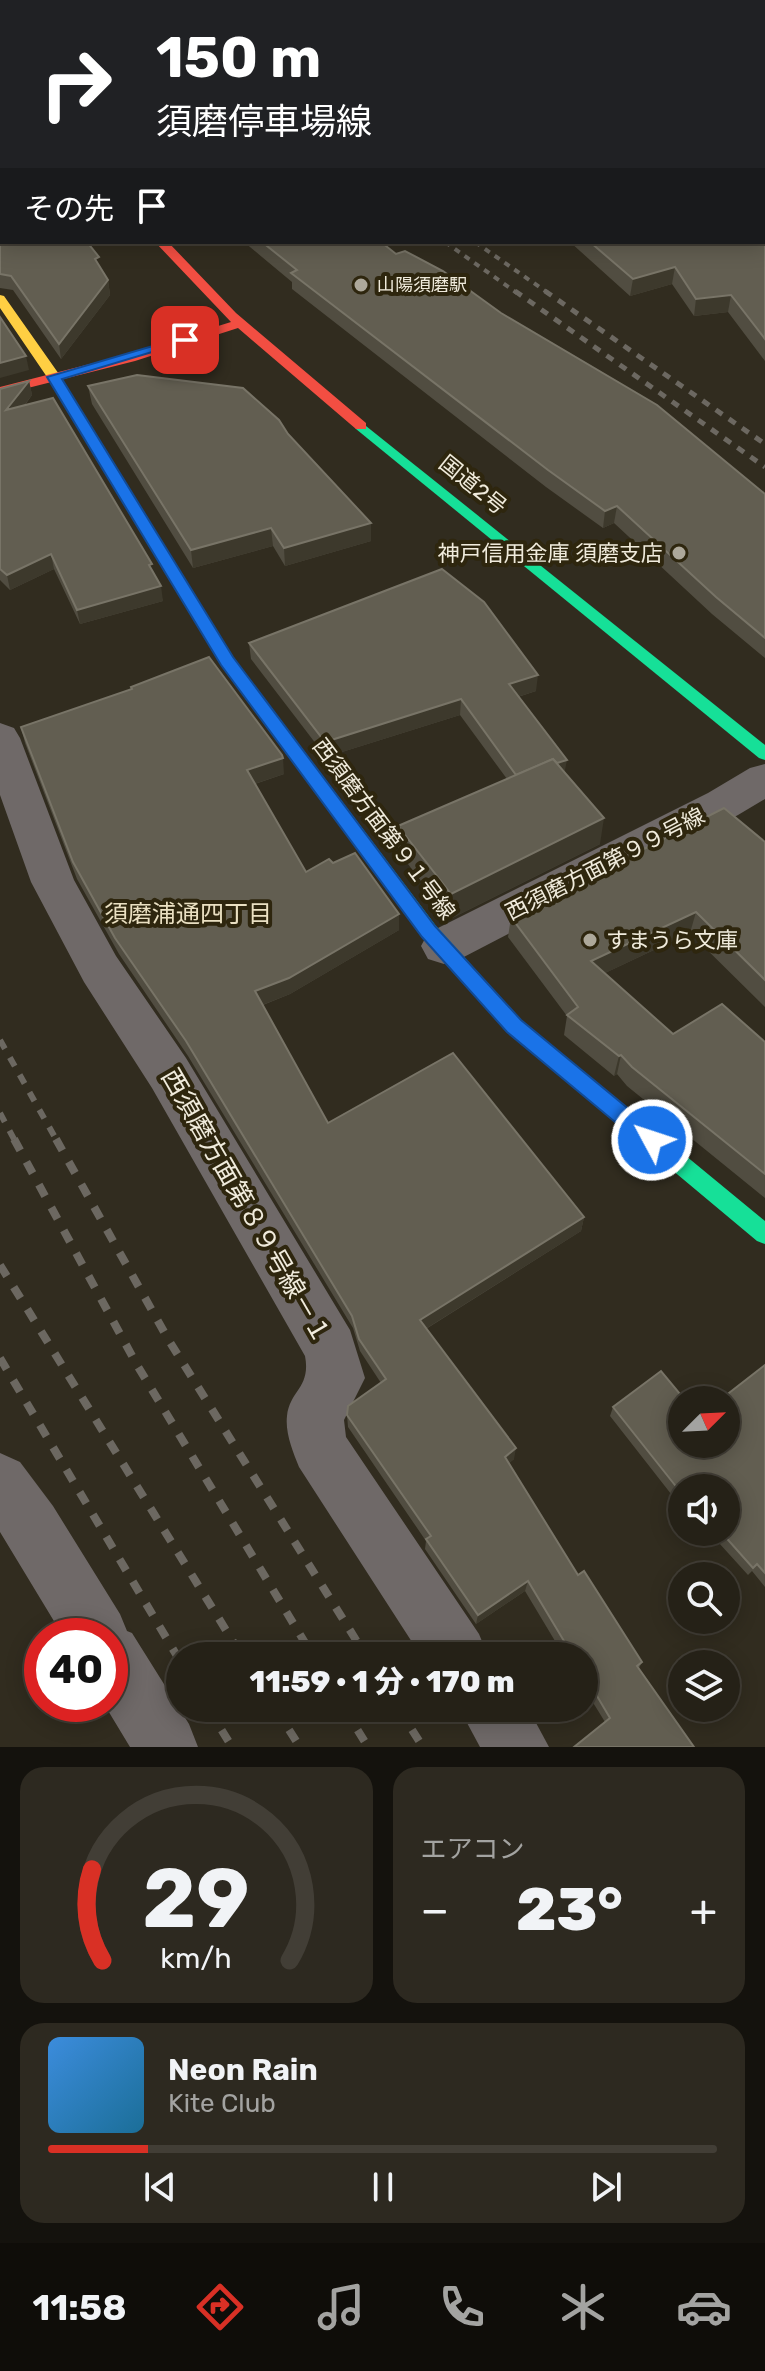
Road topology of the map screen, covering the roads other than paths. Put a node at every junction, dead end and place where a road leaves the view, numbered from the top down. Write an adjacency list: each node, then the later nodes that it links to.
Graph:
1 (163, 244): 3 (main road, 国道2号)
2 (0, 299): 4 (main road, 西須磨方面第９１号線)
3 (240, 323): 4 (main road); 7 (main road, 国道2号)
4 (54, 377): 5 (main road); 9 (main road, 西須磨方面第９１号線)
5 (0, 391)
6 (0, 738): 13 (street, 西須磨方面第８９号線－１)
7 (765, 754)
8 (765, 779): 9 (street, 西須磨方面第９９号線)
9 (444, 946): 10 (main road, 西須磨方面第９１号線)
10 (765, 1234)
11 (0, 1482): 12 (street)
12 (87, 1618)
13 (448, 1642)
14 (128, 1685): 16 (street)
15 (500, 1722): 17 (street)
16 (166, 1747)
17 (517, 1747)

